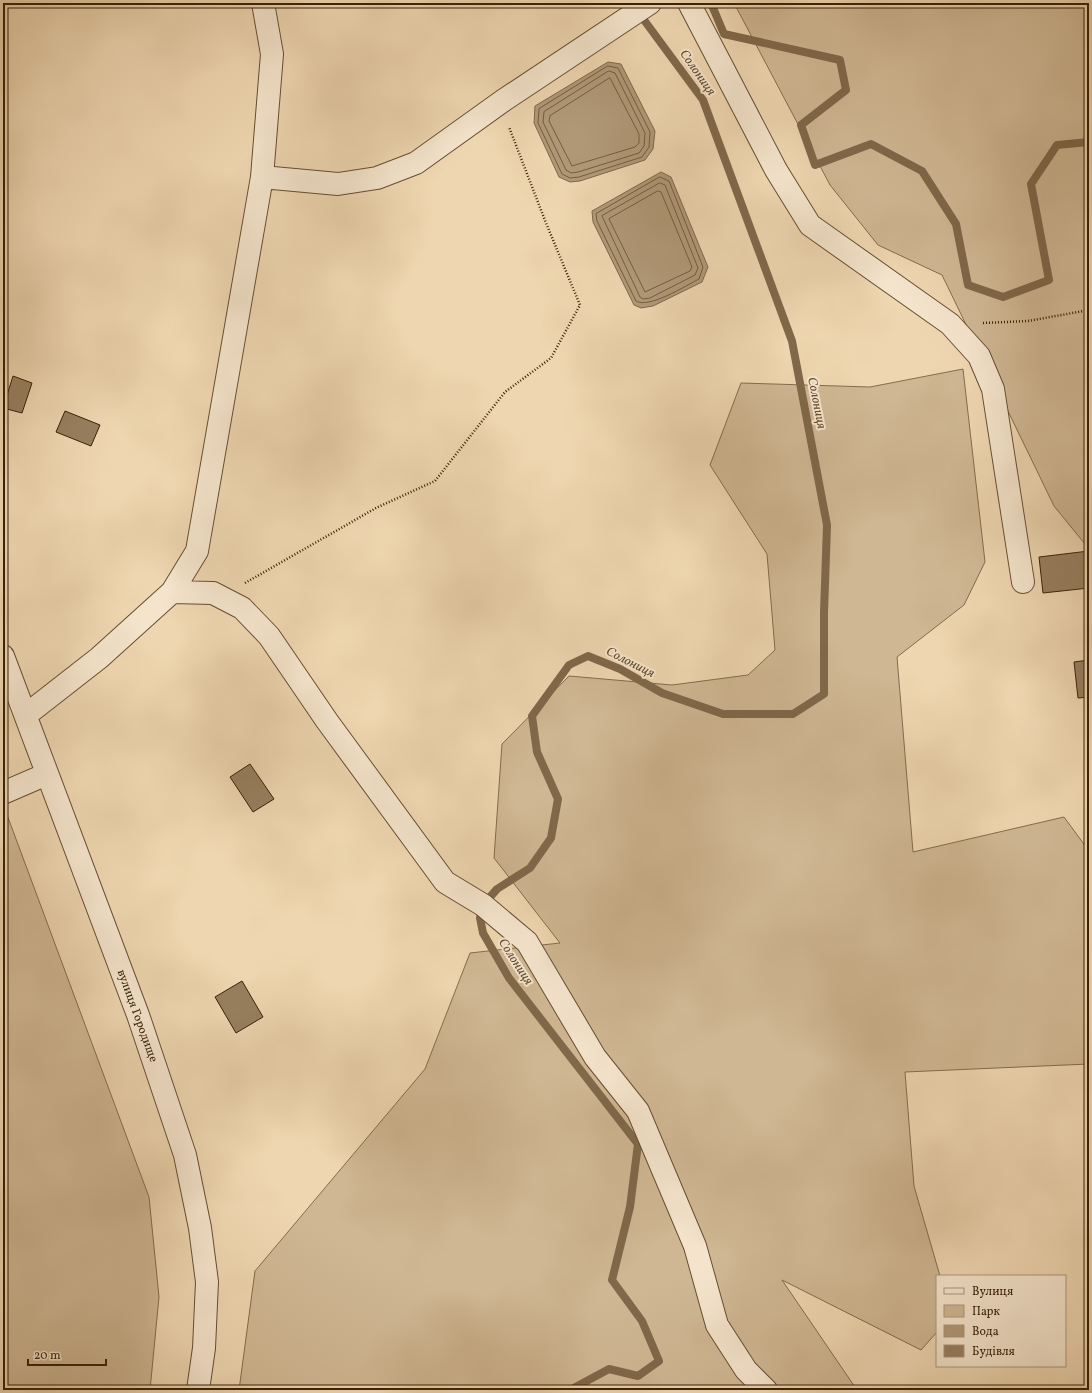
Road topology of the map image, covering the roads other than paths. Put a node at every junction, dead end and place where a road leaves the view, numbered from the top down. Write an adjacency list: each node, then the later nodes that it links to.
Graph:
1 (263, 3): 4 (street)
2 (650, 3): 4 (street)
3 (689, 3): 5 (street)
4 (262, 177): 6 (street)
5 (1023, 582)
6 (172, 592): 8 (street); 12 (street)
7 (3, 656): 8 (street, вулиця Городище)
8 (26, 715): 9 (street, вулиця Городище)
9 (47, 774): 10 (street); 11 (street, вулиця Городище)
10 (3, 793)
11 (198, 1390)
12 (766, 1390)

